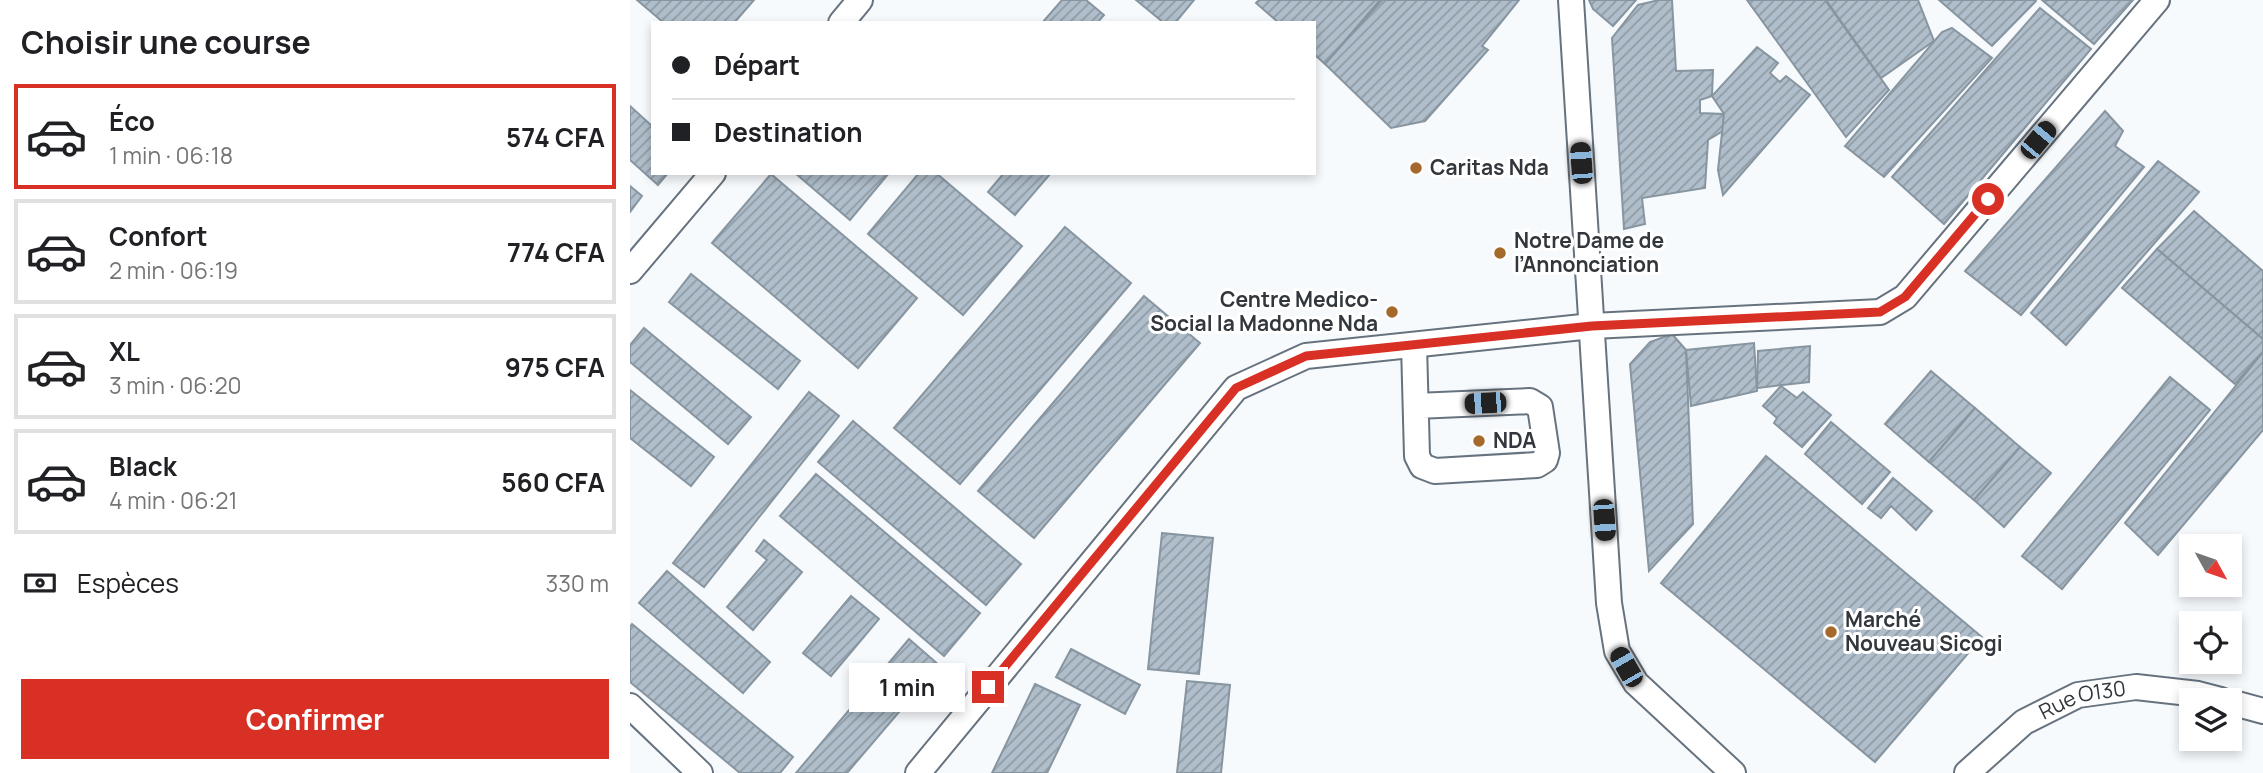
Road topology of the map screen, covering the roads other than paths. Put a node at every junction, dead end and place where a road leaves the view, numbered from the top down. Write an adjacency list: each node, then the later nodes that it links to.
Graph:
1 (860, 0): 4 (street)
2 (1571, 0): 7 (street)
3 (2157, 0): 7 (street)
4 (843, 21)
5 (711, 175): 6 (street)
6 (630, 271)
7 (1592, 326): 8 (street); 16 (street)
8 (1414, 345): 9 (street); 15 (street)
9 (1416, 406): 9 (street)
10 (2179, 692): 17 (street, Rue O130)
11 (2242, 705): 13 (street)
12 (630, 706): 14 (street)
13 (2263, 711)
14 (701, 773)
15 (918, 773)
16 (1733, 773)
17 (1967, 773)

